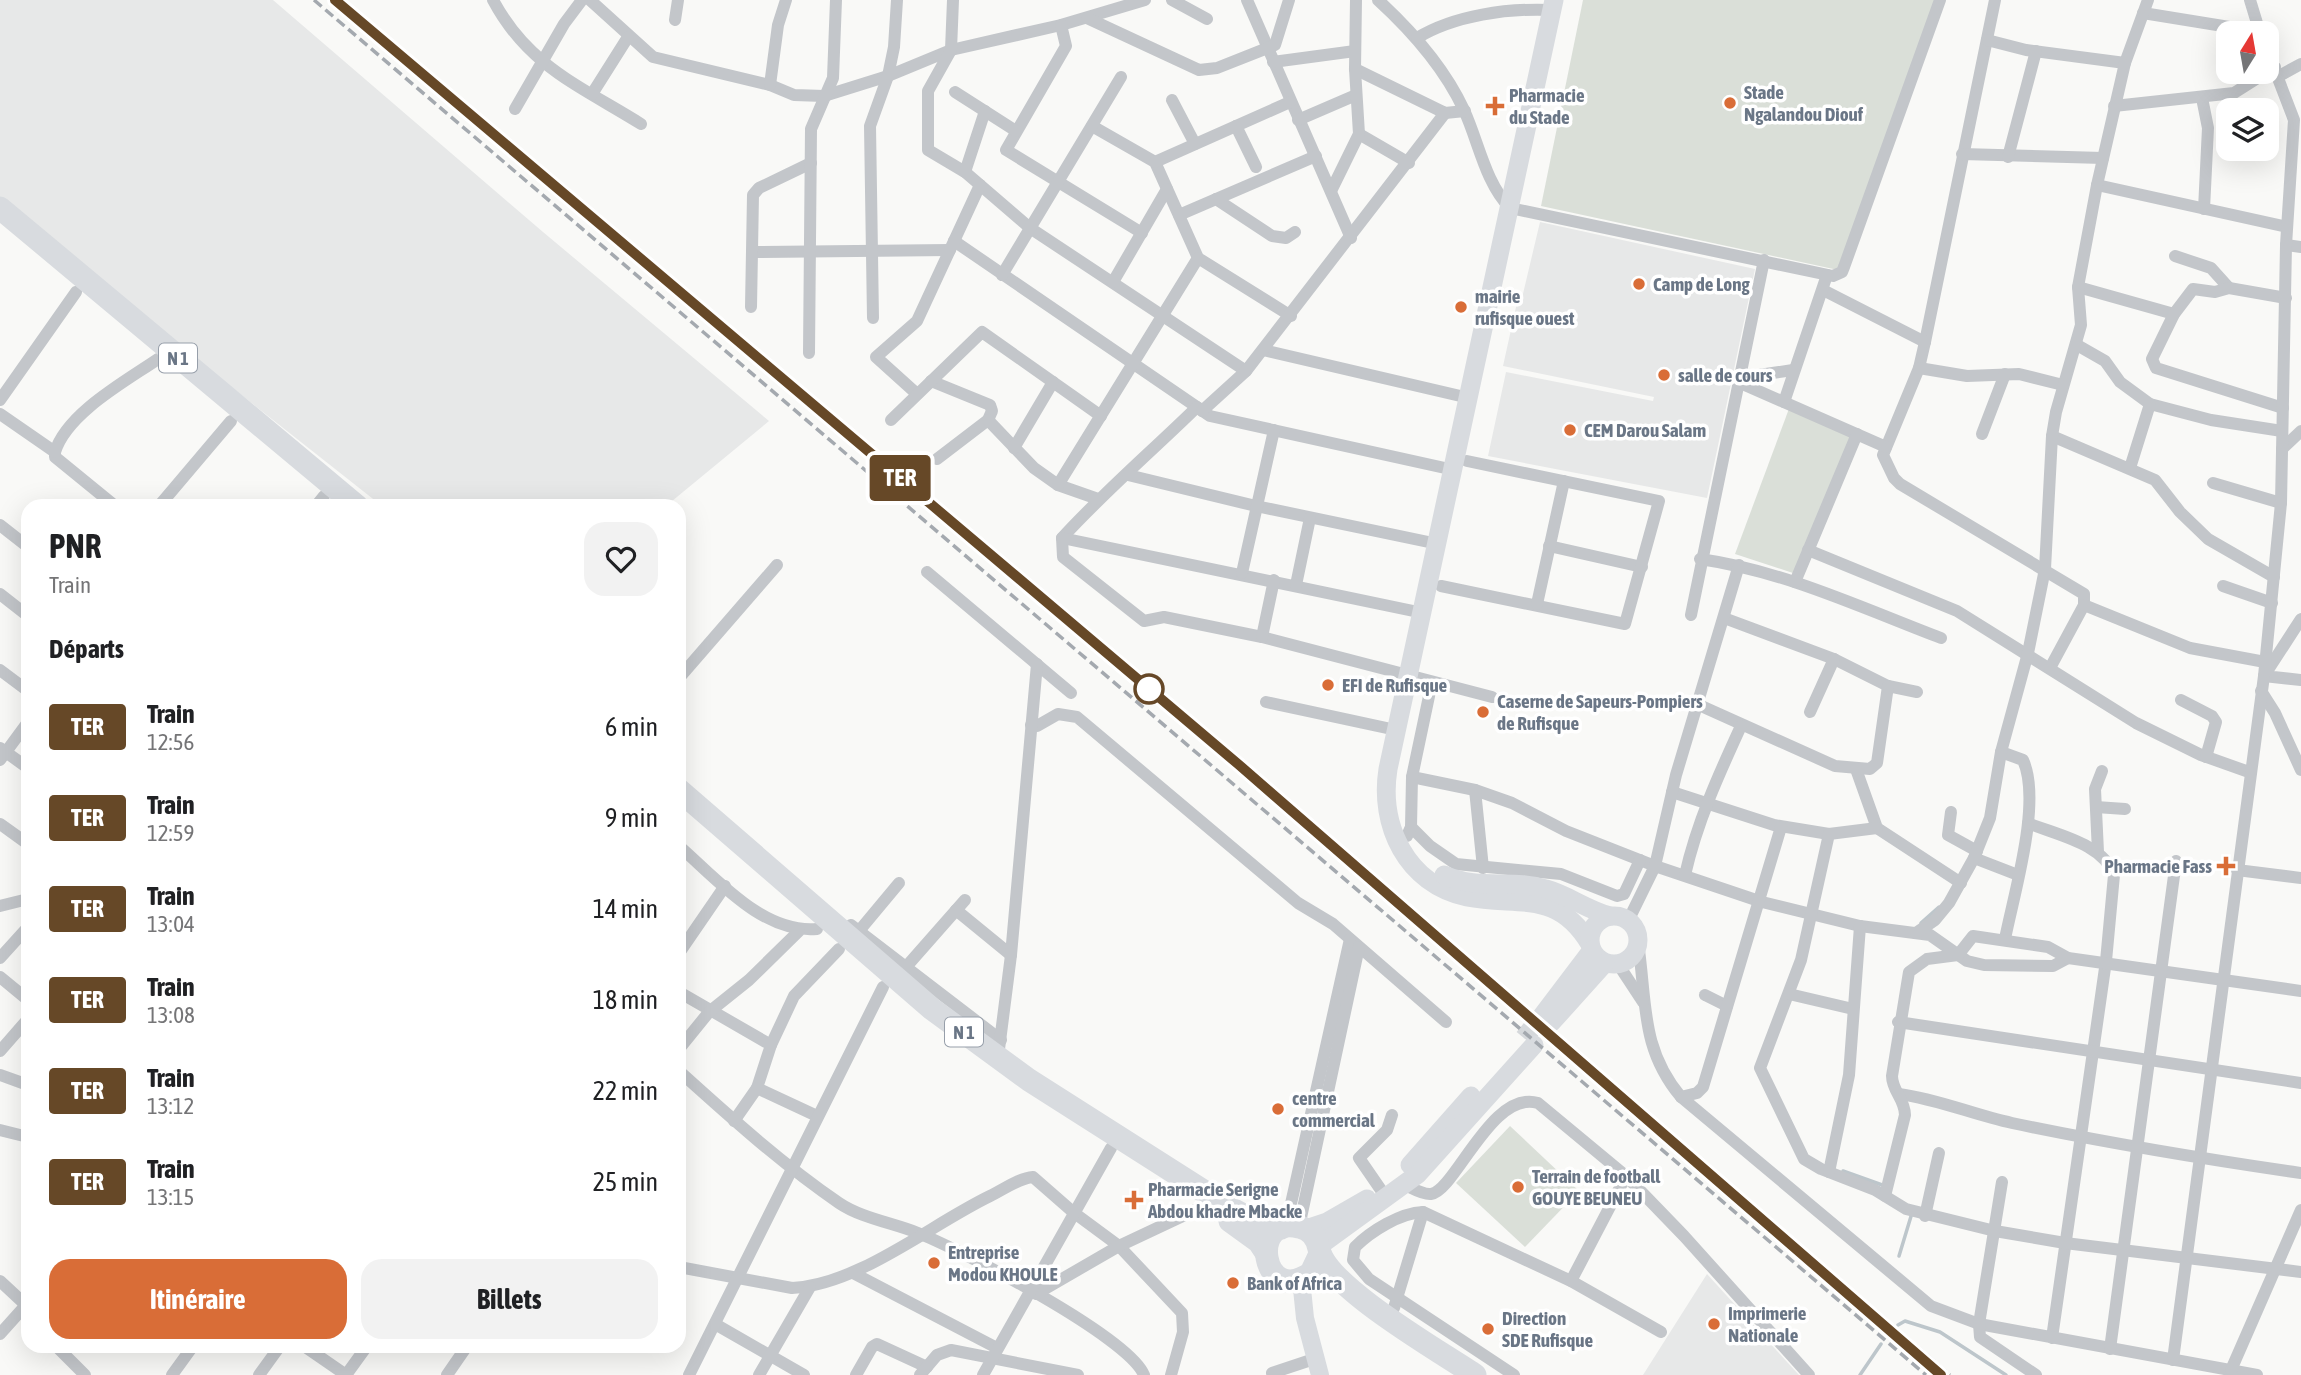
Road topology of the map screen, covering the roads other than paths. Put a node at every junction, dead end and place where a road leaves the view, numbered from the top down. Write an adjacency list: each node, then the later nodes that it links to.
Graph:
1 (493, 0): 35 (street)
2 (582, 0): 35 (street)
3 (590, 0): 27 (street)
4 (678, 0): 23 (street)
5 (786, 0): 44 (street)
6 (836, 0): 48 (street)
7 (897, 0): 40 (street)
8 (953, 0): 31 (street)
9 (1145, 0): 21 (street)
10 (1172, 0): 22 (street)
11 (1247, 0): 30 (street)
12 (1289, 0): 30 (street)
13 (1356, 0): 32 (street)
14 (1378, 0): 28 (street)
15 (1940, 0): 100 (street)
16 (1995, 0): 29 (street)
17 (2148, 0): 20 (street)
18 (2250, 0): 24 (street)
19 (1558, 3): 28 (street); 81 (main road)
20 (2143, 13): 26 (street); 36 (street)
21 (1087, 18): 25 (street); 30 (street)
22 (1207, 19)
23 (676, 20)
24 (2256, 21)
25 (1061, 25): 31 (street); 62 (street)
26 (2216, 25)
27 (628, 37): 44 (street); 46 (street)
28 (1417, 38): 55 (street)
29 (1987, 40): 33 (street); 65 (street)
30 (1267, 49): 34 (street)
31 (951, 50): 40 (street); 73 (street)
32 (1355, 51): 34 (street); 38 (street)
33 (2036, 51): 36 (street); 67 (street)
34 (1273, 62): 51 (street)
35 (542, 63): 46 (street); 53 (street)
36 (2125, 63): 52 (street)
37 (2301, 64): 39 (street)
38 (1355, 69): 47 (street); 56 (street)
39 (2279, 71)
40 (888, 76): 48 (street); 94 (street)
41 (1121, 77): 60 (street)
42 (2279, 77): 58 (street)
43 (2252, 84): 49 (street)
44 (769, 85): 48 (street)
45 (954, 92): 54 (street)
46 (592, 94): 59 (street)
47 (1356, 95): 57 (street); 63 (street)
48 (824, 96): 70 (street)
49 (2202, 97): 52 (street); 82 (street)
50 (1172, 100): 64 (street)
51 (1290, 102): 57 (street); 61 (street)
52 (2114, 106): 68 (street)
53 (515, 109)
54 (985, 111): 62 (street); 73 (street)
55 (1465, 111): 56 (street); 81 (street)
56 (1445, 113): 71 (street)
57 (1298, 120): 66 (street)
58 (2298, 121): 85 (street)
59 (641, 124)
60 (1092, 126): 69 (street); 74 (street)
61 (1236, 126): 64 (street); 72 (street)
62 (1016, 131): 74 (street)
63 (1359, 134): 71 (street); 78 (street)
64 (1195, 144): 69 (street)
65 (1962, 154): 67 (street); 112 (street)
66 (1316, 156): 78 (street); 79 (street)
67 (2008, 157): 68 (street)
68 (2103, 158): 76 (street)
69 (1155, 162): 77 (street)
70 (811, 163): 93 (street); 95 (street)
71 (1409, 163): 89 (street)
72 (1256, 167)
73 (965, 172): 75 (street)
74 (1058, 182): 86 (street); 88 (street)
75 (980, 185): 86 (street); 91 (street)
76 (2097, 185): 82 (street); 102 (street)
77 (1167, 189): 83 (street); 88 (street)
78 (1331, 191): 89 (street)
79 (1216, 199): 83 (street); 87 (street)
80 (0, 208): 158 (highway, N 1)
81 (1516, 209): 98 (street); 127 (main road); 149 (main road)
82 (2204, 209): 85 (street)
83 (1179, 215): 97 (street)
84 (0, 227): 105 (highway, N 1)
85 (2287, 227): 90 (street)
86 (1030, 228): 99 (street); 101 (street)
87 (1295, 232)
88 (1142, 233): 101 (street)
89 (1352, 238): 110 (street)
90 (2286, 245): 92 (street); 106 (street)
91 (952, 246): 94 (street); 99 (street); 126 (street)
92 (2301, 247)
93 (810, 251): 94 (street); 95 (street); 115 (street)
94 (872, 251): 111 (street)
95 (752, 252): 107 (street)
96 (2175, 256): 103 (street)
97 (1198, 258): 108 (street); 110 (street)
98 (1764, 260): 100 (street); 122 (street)
99 (1002, 275): 117 (street)
100 (1827, 275): 104 (street)
101 (1113, 282): 108 (street)
102 (2078, 287): 109 (street); 113 (street)
103 (2229, 288): 106 (street); 109 (street)
104 (1823, 290): 112 (street); 120 (street)
105 (76, 292): 116 (highway, N 1); 128 (street)
106 (2286, 298): 131 (street)
107 (751, 307)
108 (1163, 314): 117 (street); 119 (street)
109 (2174, 314): 131 (street)
110 (1291, 316): 114 (street)
111 (873, 318)
112 (1925, 342): 118 (street)
113 (2077, 345): 125 (street); 130 (street)
114 (1263, 350): 119 (street); 127 (street)
115 (809, 353)
116 (158, 359): 137 (highway, N 1); 147 (street)
117 (1133, 364): 132 (street); 134 (street)
118 (1919, 368): 121 (street); 144 (street)
119 (1247, 370): 132 (street)
120 (1793, 370): 122 (street); 129 (street)
121 (2005, 374): 125 (street); 142 (street)
122 (1738, 380): 129 (street); 169 (street)
123 (931, 381): 124 (street); 126 (street); 136 (street)
124 (1053, 382): 134 (street); 145 (street)
125 (2063, 385): 143 (street)
126 (917, 394): 135 (street)
127 (1469, 398): 149 (main road)
128 (0, 400)
129 (1784, 402): 141 (street)
130 (2150, 404): 139 (street); 150 (street)
131 (2283, 408): 139 (street)
132 (1199, 409): 138 (street); 151 (street)
133 (0, 414): 147 (street)
134 (1101, 416): 154 (street)
135 (891, 420)
136 (988, 420): 145 (street); 148 (street)
137 (231, 421): 156 (street); 157 (highway, N 1)
138 (1273, 430): 149 (street); 161 (street)
139 (2282, 430): 146 (street)
140 (2301, 431): 146 (street)
141 (1857, 434): 144 (street); 168 (street)
142 (1982, 434)
143 (2052, 436): 150 (street); 173 (street)
144 (1886, 447): 173 (street)
145 (1014, 448): 154 (street)
146 (2282, 449): 160 (street)
147 (55, 452): 155 (street)
148 (937, 459)
149 (1461, 466): 152 (street); 166 (main road); 180 (main road)
150 (2130, 468): 176 (street)
151 (1128, 475): 159 (street); 161 (street)
152 (1564, 481): 167 (street); 172 (street)
153 (2213, 483): 160 (street)
154 (1058, 485): 159 (street)
155 (106, 499)
156 (165, 499)
157 (320, 499)
158 (349, 499)
159 (1098, 499): 164 (street)
160 (2281, 502): 176 (street)
161 (1256, 506): 162 (street); 175 (street)
162 (1310, 517): 166 (street); 179 (street)
163 (0, 525): 165 (street)
164 (1062, 538): 175 (street); 191 (street)
165 (21, 542)
166 (1438, 544): 187 (main road)
167 (1549, 546): 172 (street); 184 (street)
168 (1808, 550): 178 (street); 193 (street)
169 (1700, 559): 171 (street); 188 (street)
170 (777, 565): 199 (street)
171 (1739, 565): 178 (street); 189 (street)
172 (1642, 567): 184 (street)
173 (2045, 569): 185 (street); 193 (street)
174 (927, 572): 196 (street)
175 (1242, 573): 177 (street)
176 (2274, 577): 183 (street)
177 (1274, 580): 179 (street); 191 (street)
178 (1795, 582): 192 (street)
179 (1296, 585): 187 (street)
180 (1441, 586): 184 (street); 201 (main road)
181 (2223, 586): 183 (street)
182 (0, 594): 186 (street)
183 (2272, 603): 195 (street)
184 (1537, 604)
185 (2084, 605): 195 (street); 197 (street)
186 (21, 610)
187 (1423, 613): 201 (main road)
188 (1691, 615)
189 (1724, 618): 194 (street); 211 (street)
190 (2301, 619): 200 (street)
191 (1262, 637): 201 (street)
192 (1941, 638)
193 (2028, 653): 197 (street); 217 (street)
194 (1833, 659): 204 (street); 212 (street)
195 (2265, 662): 200 (street)
196 (1037, 664): 207 (street); 213 (street)
197 (2050, 668): 219 (street)
198 (0, 670): 203 (street)
199 (686, 670)
200 (2264, 677): 202 (street); 205 (street)
201 (1420, 679): 208 (street); 216 (main road); 225 (street); 238 (main road)
202 (2301, 680)
203 (21, 686)
204 (1888, 686): 206 (street); 221 (street)
205 (2262, 691): 222 (street); 224 (street)
206 (1917, 692)
207 (1071, 693)
208 (1493, 697)
209 (2181, 701): 219 (street)
210 (1266, 702): 216 (street)
211 (1699, 705): 214 (street); 227 (street)
212 (1810, 712)
213 (1031, 725): 270 (street); 273 (street)
214 (1741, 726): 221 (street); 229 (street)
215 (21, 730): 218 (street)
216 (1396, 730): 274 (main road)
217 (2001, 752): 234 (street); 243 (street)
218 (2, 753): 220 (street)
219 (2206, 757): 224 (street)
220 (21, 764)
221 (1856, 769): 237 (street)
222 (2301, 770)
223 (2102, 771): 230 (street)
224 (2249, 772): 248 (street)
225 (1412, 777): 226 (street); 238 (street)
226 (1475, 790): 244 (street); 247 (street)
227 (1672, 792): 229 (street); 246 (street)
228 (686, 796): 299 (highway, N 1)
229 (1710, 802): 236 (street); 250 (street)
230 (2096, 807): 231 (street); 242 (street)
231 (2125, 809)
232 (1951, 812): 243 (street)
233 (686, 817): 264 (highway, N 1)
234 (2028, 823): 242 (street); 249 (street)
235 (0, 824): 240 (street)
236 (1781, 827): 239 (street); 255 (street)
237 (1877, 828): 239 (street); 253 (street)
238 (1409, 831): 247 (street); 262 (main road)
239 (1829, 834): 261 (street)
240 (21, 839)
241 (686, 852): 254 (street)
242 (2098, 852): 278 (street)
243 (1975, 855): 249 (street); 253 (street)
244 (1640, 860): 246 (street); 247 (street)
245 (2176, 861): 280 (street)
246 (1655, 866): 250 (street); 262 (street)
247 (1483, 867)
248 (2237, 870): 251 (street); 282 (street)
249 (2018, 874): 268 (street)
250 (1685, 875): 255 (street)
251 (2301, 878)
252 (899, 883): 265 (street)
253 (1961, 883): 266 (street)
254 (724, 886): 264 (street); 269 (street)
255 (1759, 899): 261 (street); 290 (street)
256 (818, 900): 265 (street)
257 (965, 900): 260 (street)
258 (21, 901): 259 (street)
259 (0, 906)
260 (956, 910): 273 (street); 279 (street)
261 (1812, 916): 263 (street); 286 (street)
262 (1619, 918): 271 (main road); 274 (main road)
263 (1860, 926): 266 (street); 291 (street)
264 (808, 930): 272 (highway, N 1); 292 (street)
265 (859, 931): 279 (street)
266 (1916, 933): 275 (street)
267 (21, 934): 276 (street)
268 (2005, 939): 275 (street); 277 (street)
269 (686, 943)
270 (1354, 943): 294 (street); 336 (street)
271 (1638, 943): 274 (main road); 289 (street)
272 (839, 949): 283 (highway, N 1); 298 (street)
273 (1011, 955): 299 (street)
274 (1601, 955): 289 (street); 293 (main road)
275 (1958, 955): 277 (street); 295 (street)
276 (0, 958)
277 (2068, 958): 278 (street)
278 (2106, 961): 280 (street); 301 (street)
279 (906, 967): 299 (street)
280 (2161, 970): 282 (street); 302 (street)
281 (0, 977): 285 (street)
282 (2223, 979): 284 (street); 303 (street)
283 (883, 987): 312 (street); 317 (highway, N 1)
284 (2301, 991)
285 (21, 994)
286 (1790, 994): 291 (street); 322 (street)
287 (1705, 995): 290 (street)
288 (686, 997): 292 (street)
289 (1644, 1006): 310 (street)
290 (1727, 1006): 310 (street)
291 (1853, 1009): 322 (street)
292 (709, 1012): 297 (street); 298 (street)
293 (1547, 1019)
294 (1446, 1022)
295 (1898, 1022): 301 (street); 309 (street)
296 (21, 1027): 300 (street)
297 (686, 1040)
298 (771, 1045): 308 (street)
299 (999, 1049): 336 (highway, N 1)
300 (0, 1051)
301 (2093, 1051): 302 (street); 316 (street)
302 (2148, 1060): 303 (street); 318 (street)
303 (2212, 1069): 307 (street); 320 (street)
304 (0, 1075): 306 (street)
305 (686, 1077): 313 (street)
306 (21, 1082)
307 (2301, 1083)
308 (757, 1088): 312 (street); 313 (street)
309 (1899, 1094): 316 (street); 328 (street)
310 (1681, 1097): 357 (street)
311 (1392, 1115): 327 (street)
312 (817, 1116): 321 (street)
313 (734, 1121): 321 (street)
314 (0, 1130): 315 (street)
315 (21, 1135)
316 (2080, 1137): 318 (street); 337 (street)
317 (1111, 1147): 329 (highway, N 1); 331 (street)
318 (2137, 1148): 320 (street); 340 (street)
319 (1939, 1153): 333 (street)
320 (2201, 1158): 323 (street); 341 (street)
321 (793, 1166): 335 (street); 347 (street)
322 (1829, 1172): 328 (street)
323 (2301, 1173)
324 (1626, 1176): 326 (street); 348 (street); 391 (street)
325 (2002, 1182): 334 (street)
326 (1405, 1185): 327 (main road); 336 (main road)
327 (1381, 1190): 336 (main road)
328 (1885, 1196): 333 (street)
329 (1204, 1206): 338 (street); 339 (highway, N 1)
330 (2301, 1210): 343 (street)
331 (1073, 1212): 335 (street); 338 (street); 351 (street)
332 (1423, 1212): 348 (street); 355 (street); 355 (street)
333 (1925, 1216): 334 (street)
334 (1995, 1231): 337 (street); 357 (street)
335 (920, 1233): 345 (street); 351 (street)
336 (1302, 1235): 339 (highway); 346 (highway); 353 (highway)
337 (2065, 1243): 340 (street); 360 (street)
338 (1119, 1246): 351 (street); 388 (street)
339 (1265, 1251): 346 (highway, N 1)
340 (2123, 1251): 341 (street); 361 (street)
341 (2187, 1259): 343 (street); 370 (street)
342 (686, 1268): 347 (street)
343 (2273, 1269): 344 (street); 372 (street)
344 (2301, 1272)
345 (853, 1273): 350 (street); 368 (street)
346 (1297, 1278): 353 (highway); 371 (street)
347 (738, 1279): 350 (street); 356 (street)
348 (1571, 1281): 358 (street)
349 (0, 1282): 352 (street)
350 (810, 1287): 369 (street)
351 (1032, 1292): 368 (street); 387 (street)
352 (21, 1297)
353 (1358, 1297): 355 (highway)
354 (21, 1307): 359 (street)
355 (1393, 1309): 389 (highway); 390 (street)
356 (715, 1324): 369 (street); 381 (street)
357 (1979, 1324): 360 (street); 392 (street)
358 (1661, 1332)
359 (0, 1334)
360 (2052, 1338): 361 (street)
361 (2110, 1349): 370 (street)
362 (63, 1353): 376 (street)
363 (188, 1353): 377 (street)
364 (275, 1353): 378 (street)
365 (314, 1353): 379 (street)
366 (363, 1353): 379 (street)
367 (462, 1353): 380 (street)
368 (994, 1353): 373 (street); 374 (street); 385 (street)
369 (771, 1356): 382 (street); 383 (street)
370 (2173, 1360): 372 (street)
371 (1317, 1367): 375 (street)
372 (2231, 1370): 393 (street)
373 (924, 1371): 384 (street)
374 (1053, 1372): 386 (street)
375 (1272, 1373)
376 (85, 1375)
377 (172, 1375)
378 (259, 1375)
379 (346, 1375)
380 (447, 1375)
381 (689, 1375)
382 (759, 1375)
383 (804, 1375)
384 (856, 1375)
385 (983, 1375)
386 (1078, 1375)
387 (1144, 1375)
388 (1171, 1375)
389 (1475, 1375)
390 (1514, 1375)
391 (1809, 1375)
392 (2036, 1375)
393 (2258, 1375)

